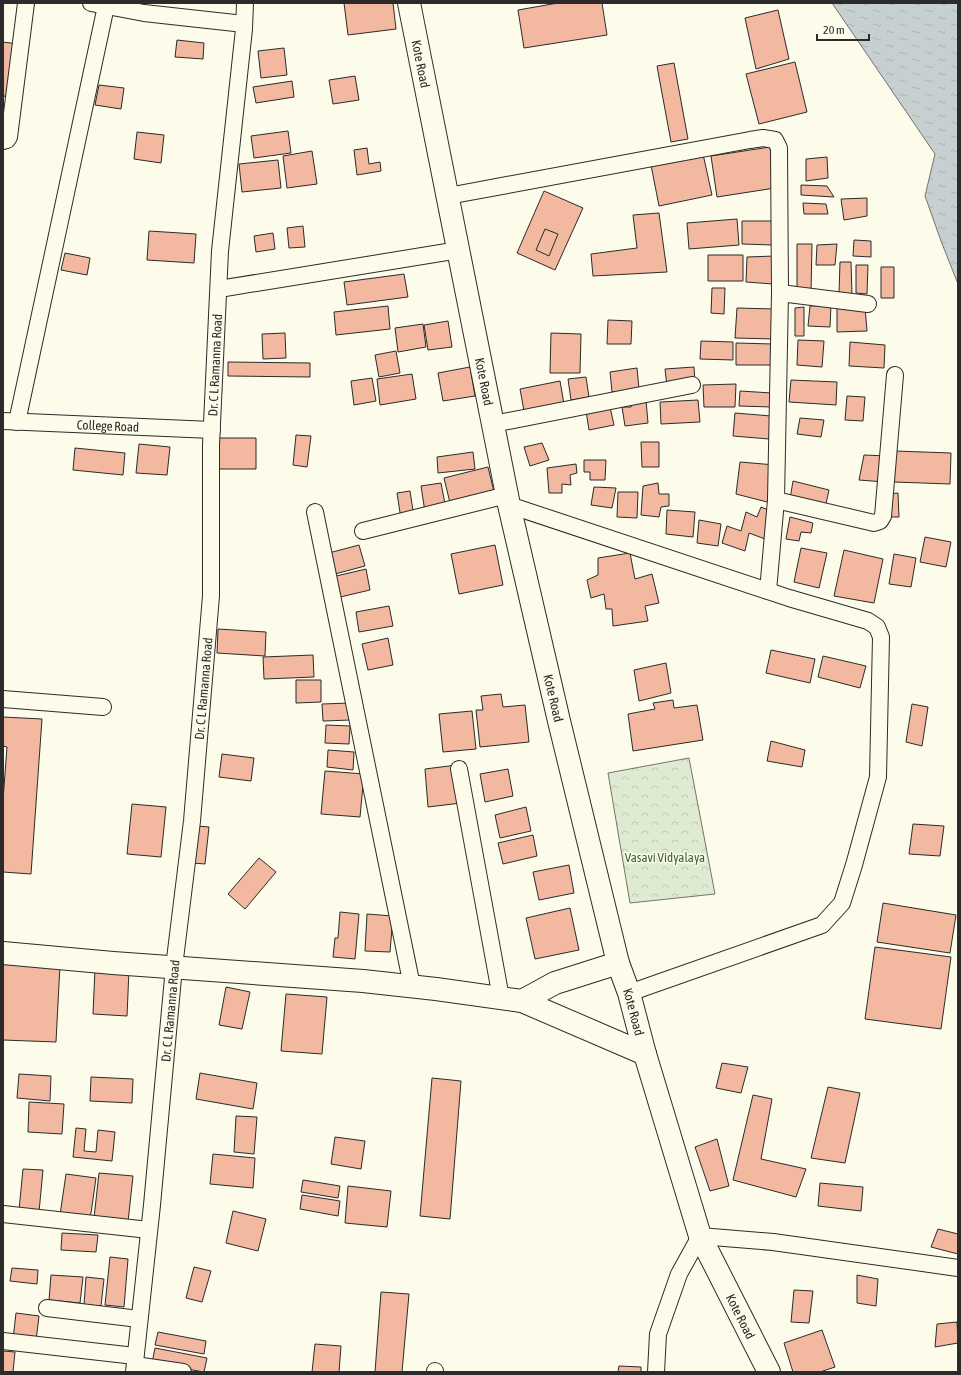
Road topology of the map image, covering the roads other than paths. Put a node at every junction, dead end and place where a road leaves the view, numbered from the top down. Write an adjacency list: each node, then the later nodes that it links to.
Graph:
1 (26, 3): 6 (street)
2 (245, 3): 5 (street, Dr. C L Ramanna Road)
3 (409, 3): 7 (street, Kote Road)
4 (99, 4): 5 (street); 14 (street)
5 (244, 24): 9 (street, Dr. C L Ramanna Road)
6 (3, 141)
7 (448, 196): 8 (street, Kote Road); 10 (street)
8 (459, 250): 9 (street); 15 (street, Kote Road)
9 (219, 289): 16 (street, Dr. C L Ramanna Road)
10 (780, 293): 11 (street); 18 (street)
11 (868, 304)
12 (895, 375): 18 (street)
13 (692, 385): 15 (street)
14 (10, 422): 16 (street, College Road)
15 (493, 424): 17 (street, Kote Road)
16 (212, 430): 27 (street, Dr. C L Ramanna Road)
17 (508, 500): 20 (street); 21 (street); 26 (street, Kote Road)
18 (776, 500): 21 (street)
19 (315, 512): 28 (street)
20 (363, 531)
21 (768, 591): 29 (street)
22 (3, 699): 23 (street)
23 (103, 707)
24 (458, 769): 30 (street)
25 (3, 953): 27 (street)
26 (618, 963): 29 (street, Kote Road); 31 (street)
27 (174, 967): 28 (street); 34 (street, Dr. C L Ramanna Road)
28 (412, 986): 30 (street)
29 (629, 993): 32 (street, Kote Road)
30 (501, 998): 31 (street)
31 (522, 1001): 32 (street)
32 (645, 1054): 35 (street, Kote Road)
33 (3, 1214): 34 (street)
34 (149, 1230): 38 (street, Dr. C L Ramanna Road)
35 (700, 1236): 36 (street); 42 (street); 43 (street, Kote Road)
36 (958, 1268)
37 (47, 1308): 38 (street)
38 (139, 1319): 40 (street, Dr. C L Ramanna Road)
39 (3, 1340): 40 (street)
40 (135, 1364): 41 (street)
41 (183, 1372)
42 (656, 1372)
43 (769, 1372)

